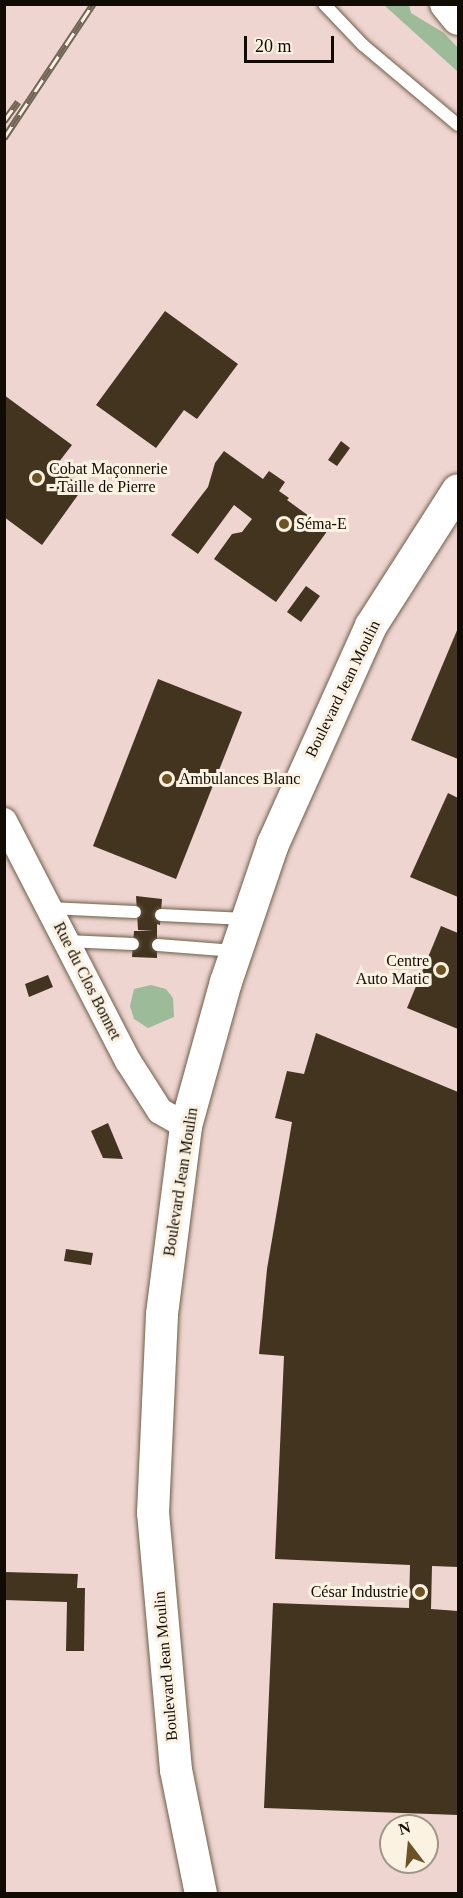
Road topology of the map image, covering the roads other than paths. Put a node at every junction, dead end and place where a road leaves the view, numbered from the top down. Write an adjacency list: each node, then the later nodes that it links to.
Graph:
1 (324, 4): 2 (lane)
2 (459, 125)
3 (459, 490): 8 (street, Boulevard Jean Moulin)
4 (4, 821): 5 (street, Rue du Clos Bonnet)
5 (49, 908): 6 (lane); 9 (street, Rue du Clos Bonnet)
6 (135, 912)
7 (161, 915): 8 (lane)
8 (247, 919): 12 (street, Boulevard Jean Moulin)
9 (66, 941): 10 (lane); 13 (street, Rue du Clos Bonnet)
10 (133, 944)
11 (158, 945): 12 (lane)
12 (237, 951): 13 (street, Boulevard Jean Moulin)
13 (186, 1126): 14 (street, Boulevard Jean Moulin)
14 (201, 1893)

